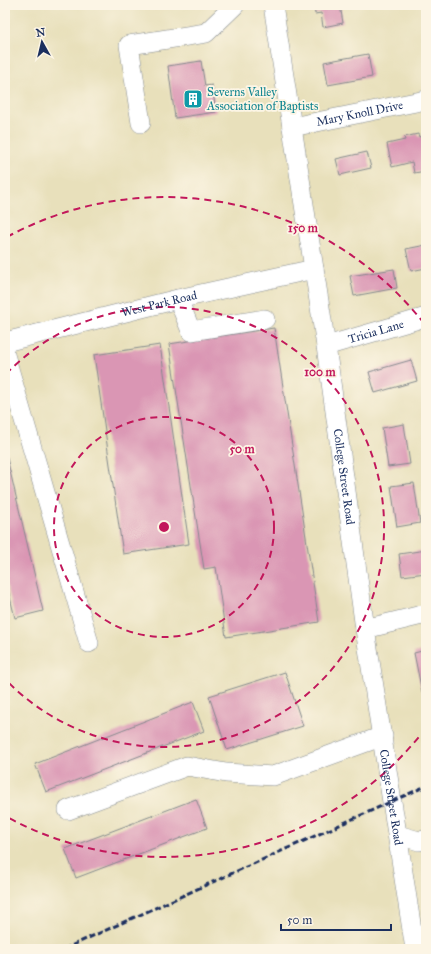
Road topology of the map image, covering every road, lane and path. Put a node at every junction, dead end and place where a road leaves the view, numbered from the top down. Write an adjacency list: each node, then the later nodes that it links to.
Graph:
1 (235, 5): 4 (street)
2 (273, 5): 5 (street, College Street Road)
3 (426, 100): 5 (street, Mary Knoll Drive)
4 (141, 123)
5 (292, 127): 6 (street, College Street Road)
6 (314, 269): 7 (street, West Park Road); 11 (street, College Street Road)
7 (178, 299): 9 (street); 10 (street, West Park Road)
8 (426, 317): 11 (street, Tricia Lane)
9 (265, 319)
10 (5, 342)
11 (326, 346): 14 (street, College Street Road)
12 (5, 355): 15 (street)
13 (426, 614): 14 (street)
14 (365, 629): 16 (street, College Street Road)
15 (89, 643)
16 (383, 736): 17 (street); 18 (street, College Street Road)
17 (68, 810)
18 (398, 835): 19 (street); 20 (street, College Street Road)
19 (426, 840)
20 (415, 949)

